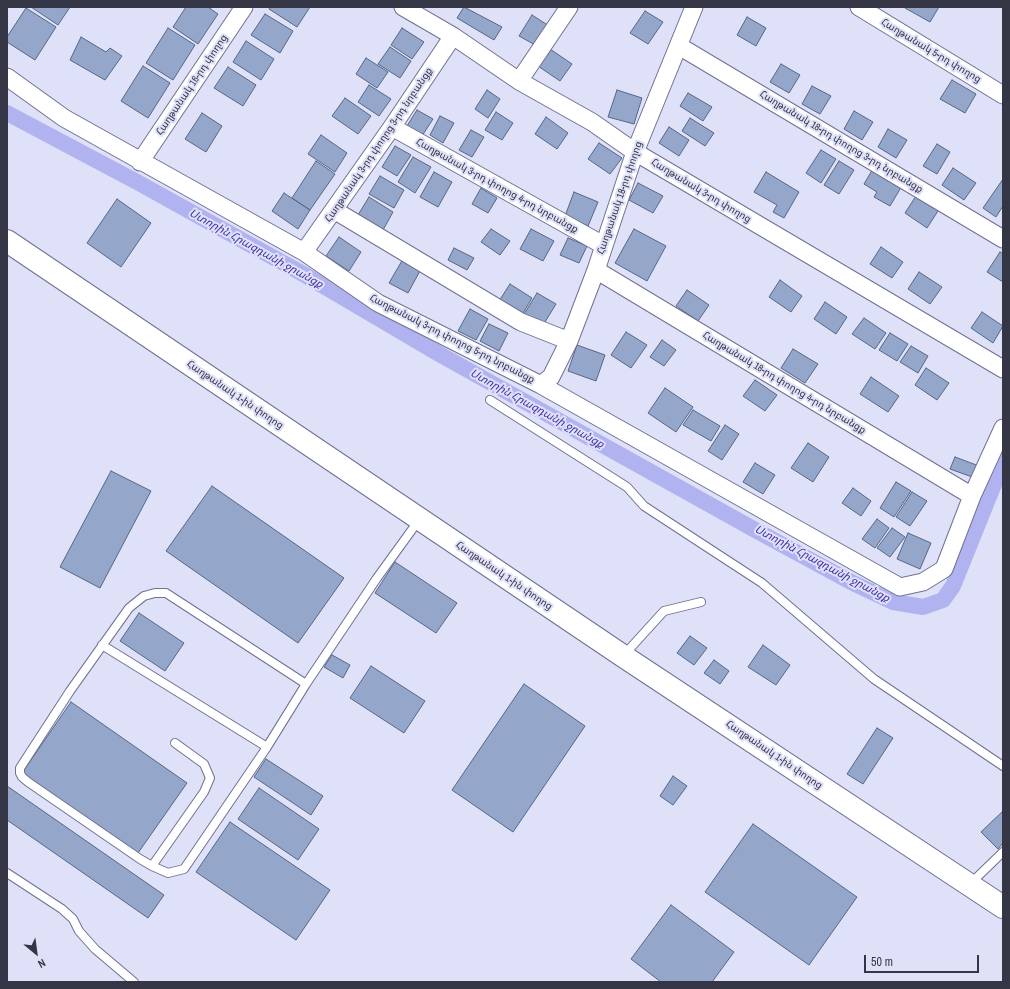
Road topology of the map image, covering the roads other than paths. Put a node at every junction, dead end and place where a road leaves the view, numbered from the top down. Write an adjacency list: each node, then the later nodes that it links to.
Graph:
1 (244, 7): 13 (street, Հաղթանակ 16-րդ փողոց)
2 (403, 7): 6 (street, Հաղթանակ 3-րդ փողոց)
3 (569, 7): 9 (street)
4 (694, 7): 7 (street, Հաղթանակ 18-րդ փողոց)
5 (859, 7): 10 (street, Հաղթանակ 5-րդ փողոց)
6 (453, 36): 9 (street, Հաղթանակ 3-րդ փողոց); 11 (street, Հաղթանակ 3-րդ փողոց 3-րդ նրբանցք)
7 (679, 46): 12 (street, Հաղթանակ 18-րդ փողոց); 15 (street, Հաղթանակ 18-րդ փողոց 3-րդ նրբանցք)
8 (7, 77): 13 (street, Հաղթանակ 3-րդ փողոց 5-րդ նրբանցք)
9 (520, 81): 12 (street, Հաղթանակ 3-րդ փողոց)
10 (1003, 95)
11 (392, 127): 14 (street, Հաղթանակ 3-րդ փողոց 3-րդ նրբանցք); 17 (street, Հաղթանակ 3-րդ փողոց 4-րդ նրբանցք)
12 (635, 152): 17 (street, Հաղթանակ 18-րդ փողոց); 21 (street, Հաղթանակ 3-րդ փողոց)
13 (140, 162): 18 (street, Հաղթանակ 3-րդ փողոց 5-րդ նրբանցք)
14 (334, 210): 18 (street, Հաղթանակ 3-րդ փողոց 3-րդ նրբանցք); 20 (street)
15 (1003, 239)
16 (7, 241): 26 (main road, Հաղթանակ 1-ին փողոց)
17 (603, 246): 19 (street, Հաղթանակ 18-րդ փողոց)
18 (304, 252): 22 (street, Հաղթանակ 3-րդ փողոց 5-րդ նրբանցք)
19 (596, 270): 20 (street, Հաղթանակ 18-րդ փողոց); 25 (street, Հաղթանակ 18-րդ փողոց 4-րդ նրբանցք)
20 (569, 341): 22 (street, Հաղթանակ 18-րդ փողոց)
21 (1003, 369)
22 (541, 385): 25 (street, Հաղթանակ 3-րդ փողոց 5-րդ նրբանցք)
23 (490, 400): 33 (lane)
24 (1003, 428): 25 (street, Հաղթանակ 3-րդ փողոց 5-րդ նրբանցք)
25 (972, 496)
26 (420, 519): 29 (main road, Հաղթանակ 1-ին փողոց); 30 (lane)
27 (701, 602): 29 (lane)
28 (102, 645): 30 (lane); 32 (lane); 35 (lane)
29 (623, 656): 37 (main road, Հաղթանակ 1-ին փողոց)
30 (306, 684): 32 (lane)
31 (175, 743): 35 (lane)
32 (267, 747): 35 (lane)
33 (1003, 766)
34 (1003, 852): 37 (lane)
35 (152, 866)
36 (7, 873): 39 (lane)
37 (969, 885): 38 (main road, Հաղթանակ 1-ին փողոց)
38 (1003, 907)
39 (134, 982)

